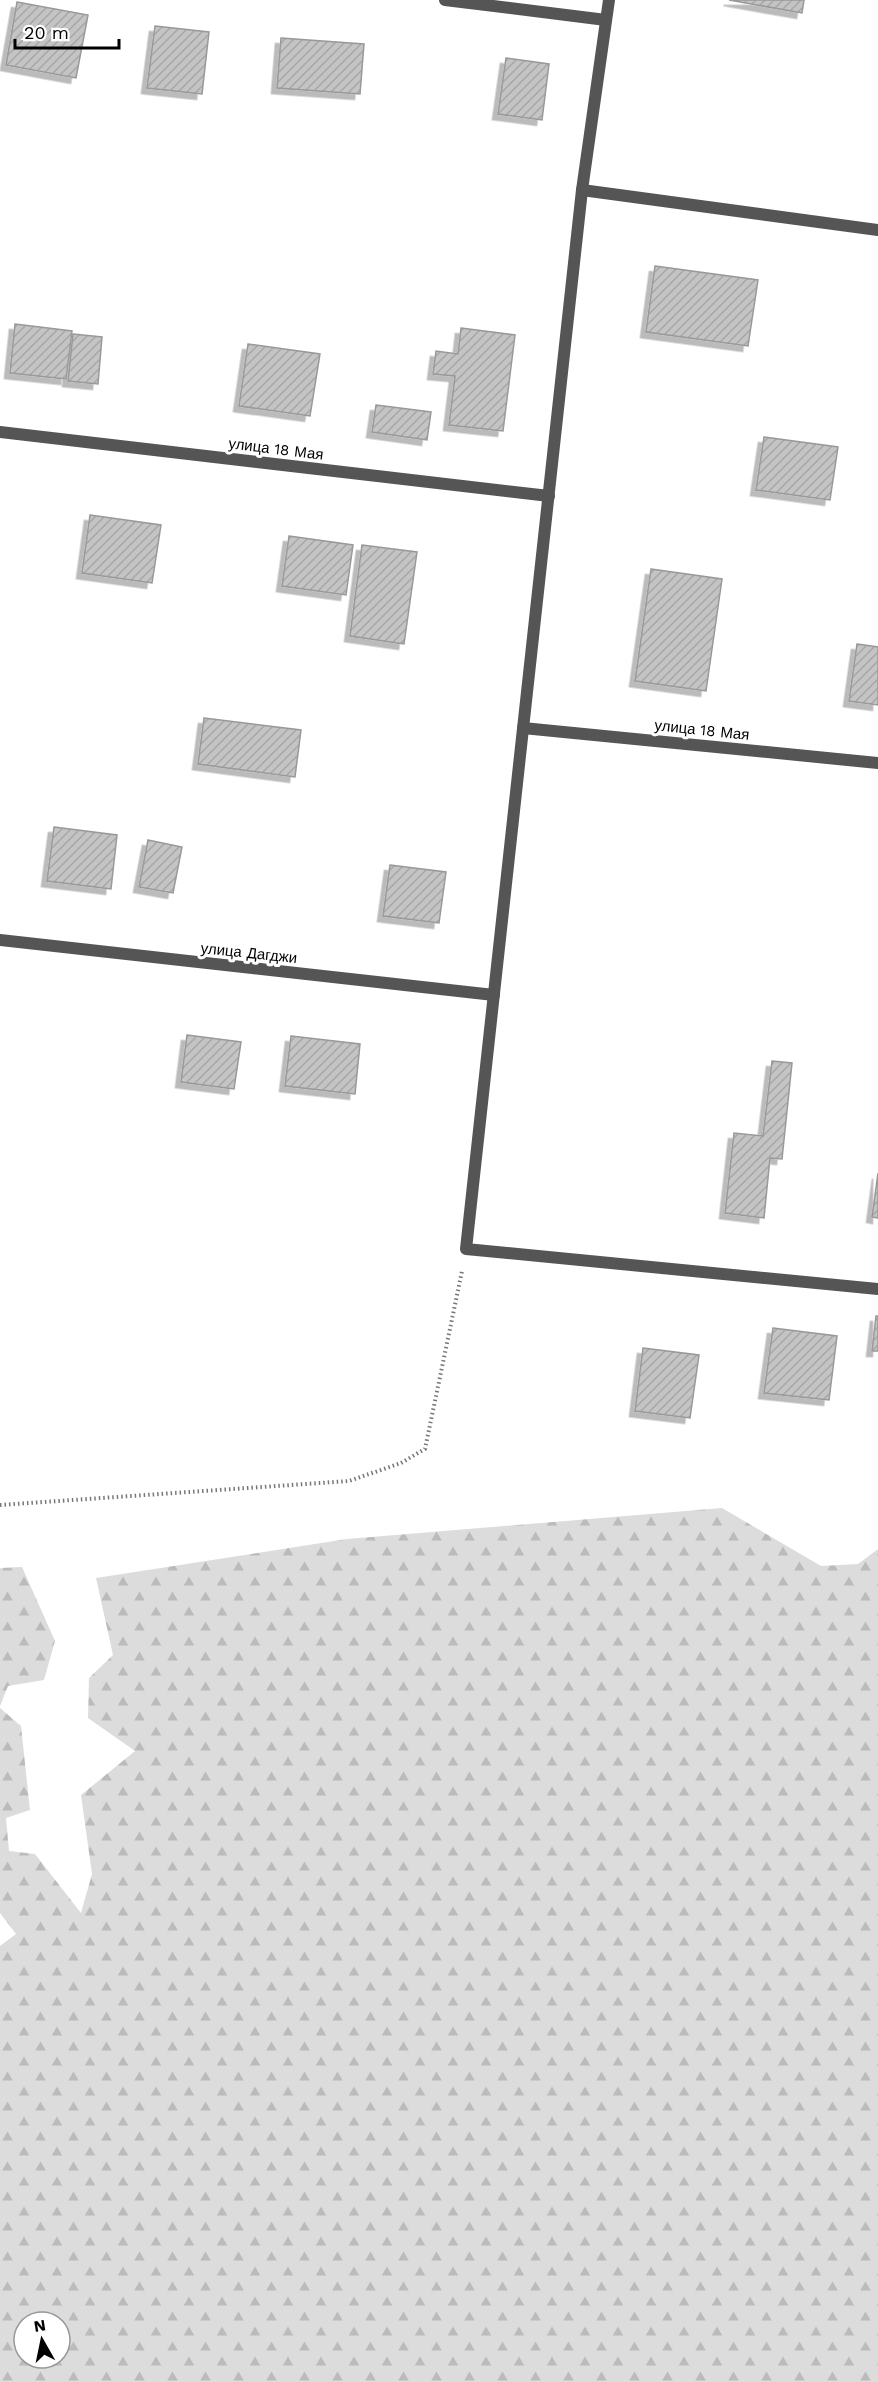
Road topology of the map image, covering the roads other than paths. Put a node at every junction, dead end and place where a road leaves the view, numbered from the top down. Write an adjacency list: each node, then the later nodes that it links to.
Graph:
1 (445, 0): 3 (street)
2 (609, 0): 3 (street)
3 (606, 20): 4 (street)
4 (582, 190): 5 (street); 7 (street)
5 (878, 230)
6 (0, 432): 7 (street, улица 18 Мая)
7 (549, 496): 8 (street)
8 (523, 728): 9 (street, улица 18 Мая); 11 (street)
9 (878, 763)
10 (0, 940): 11 (street, улица Дагджи)
11 (494, 995): 12 (street)
12 (878, 1289)

